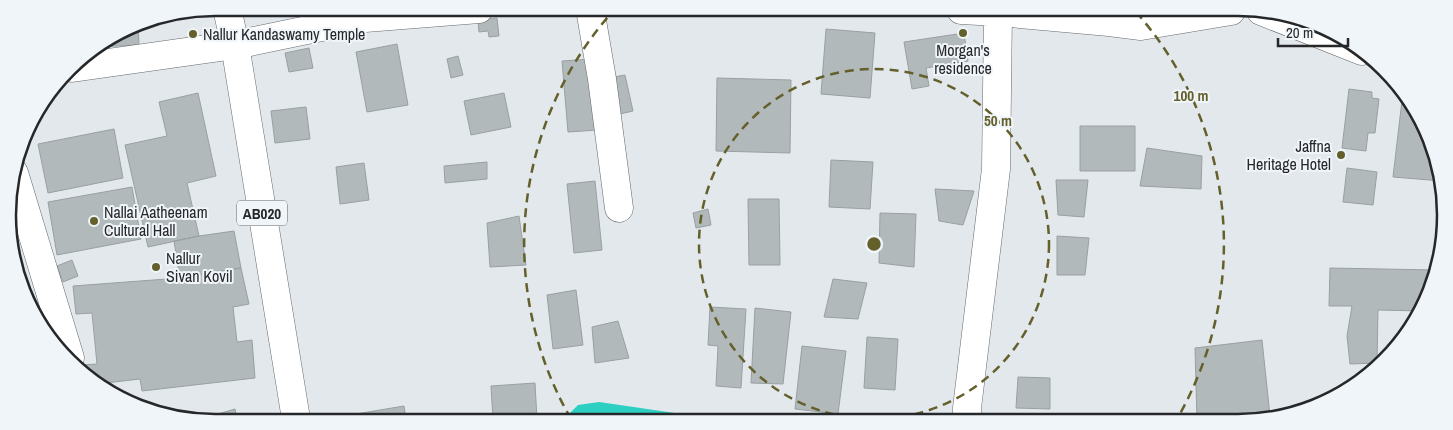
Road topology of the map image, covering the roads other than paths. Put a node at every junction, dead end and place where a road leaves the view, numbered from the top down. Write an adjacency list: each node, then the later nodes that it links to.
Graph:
1 (229, 16): 9 (street, AB020)
2 (388, 16): 9 (street)
3 (591, 16): 12 (street)
4 (998, 16): 15 (street)
5 (1042, 16): 6 (street)
6 (1201, 16)
7 (1288, 23): 8 (street)
8 (1331, 40)
9 (235, 45): 10 (street); 14 (street, AB020)
10 (84, 66)
11 (18, 187): 13 (street)
12 (619, 208)
13 (67, 347)
14 (295, 414)
15 (967, 414)

